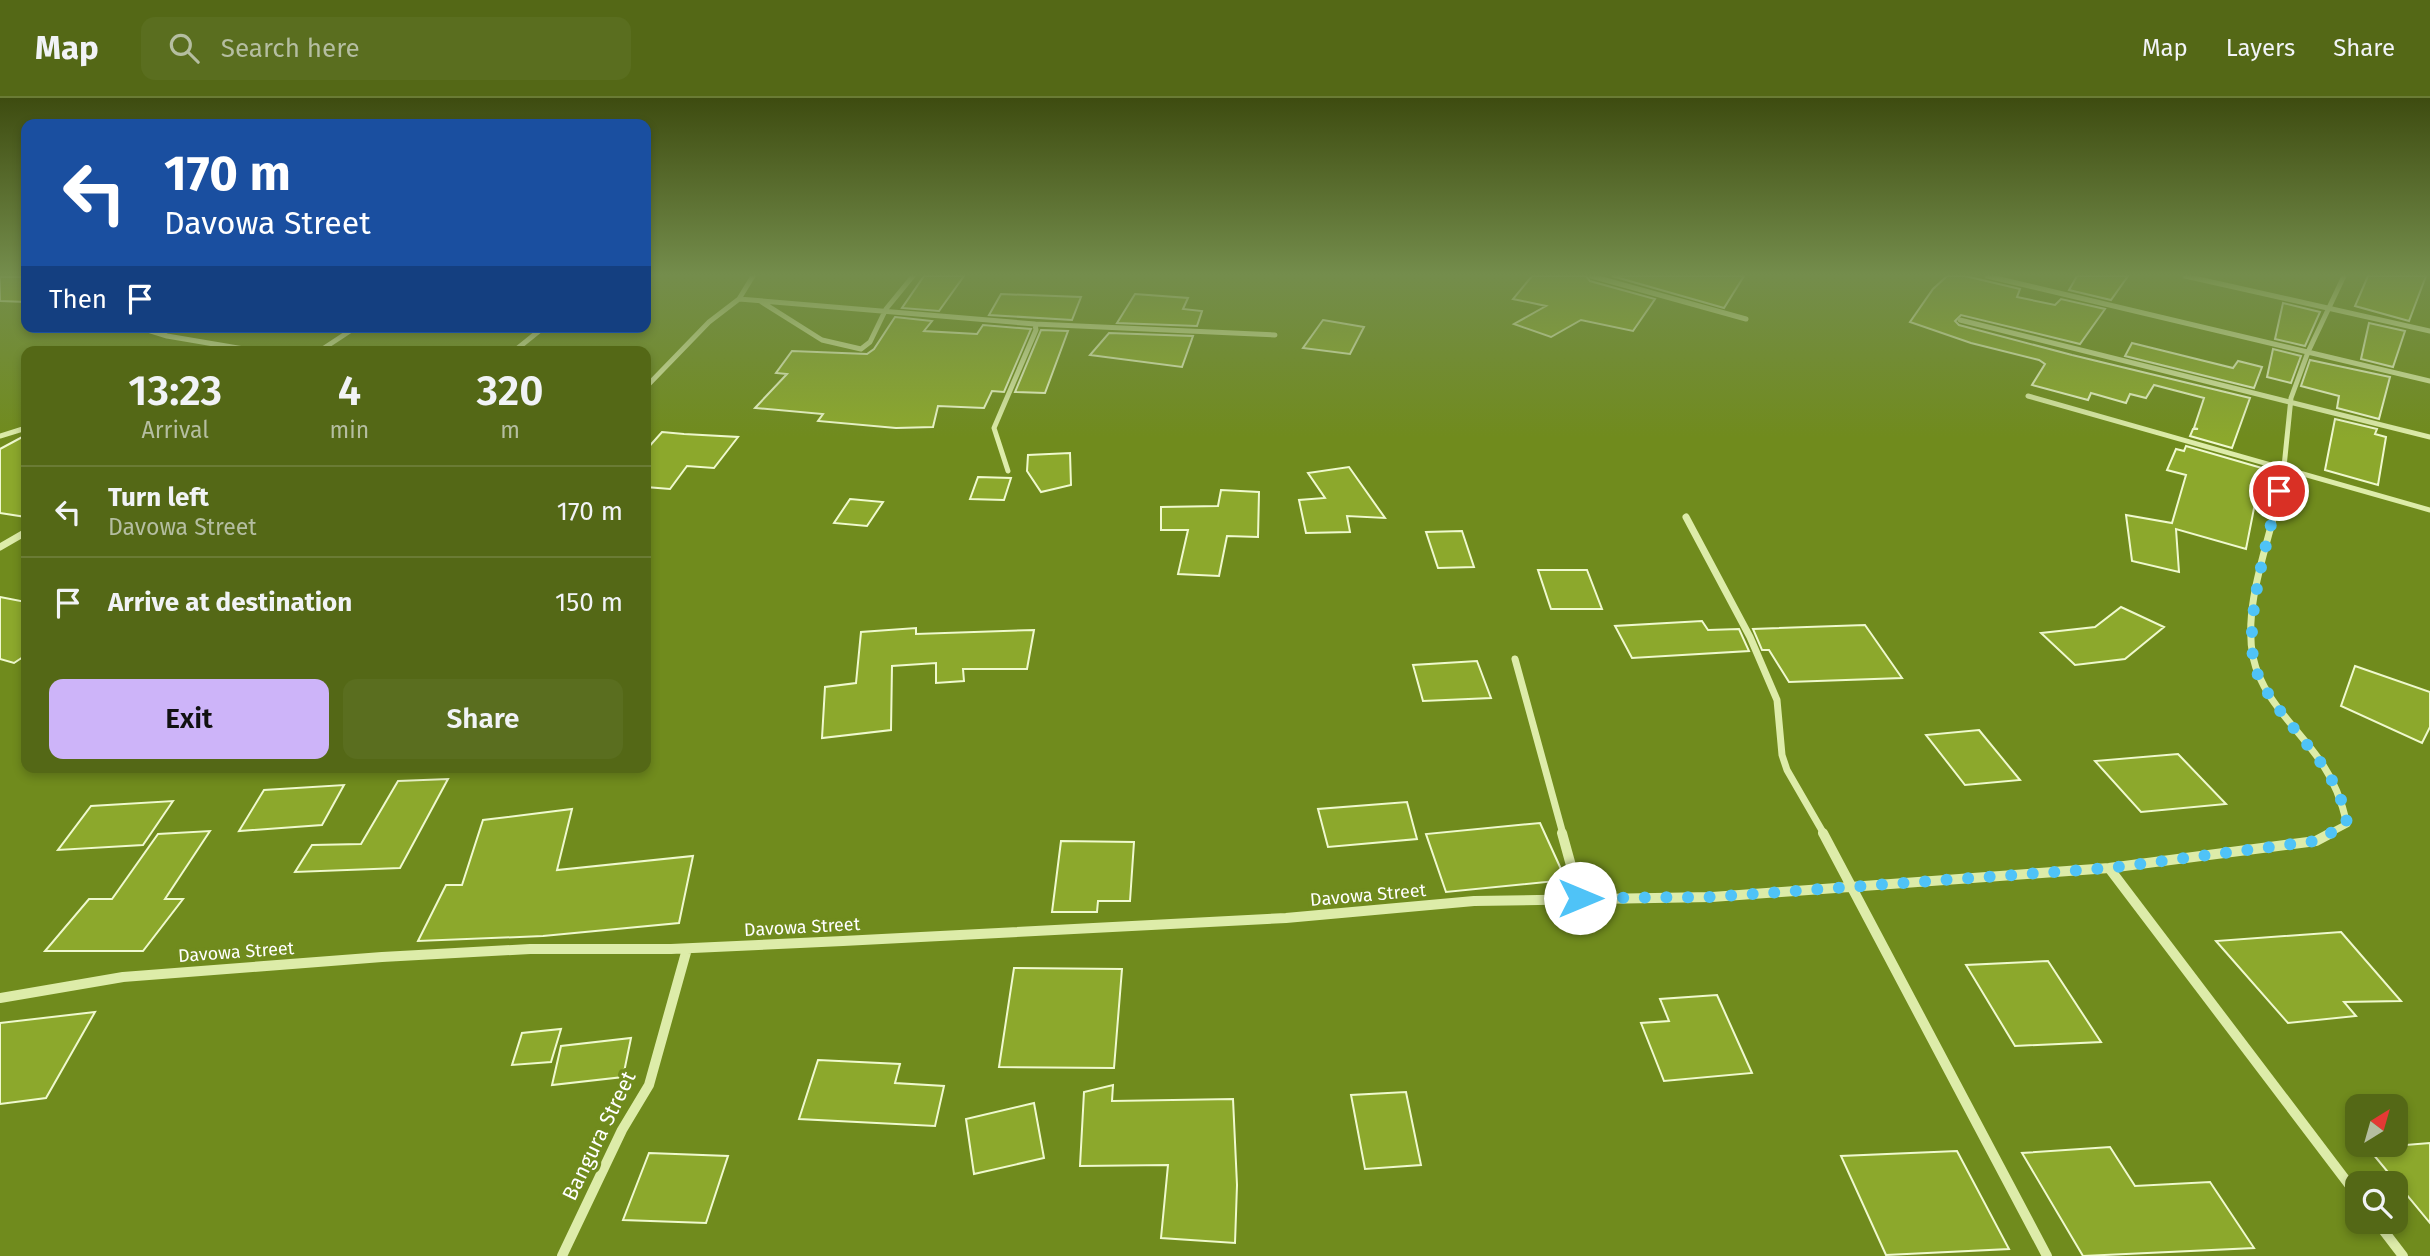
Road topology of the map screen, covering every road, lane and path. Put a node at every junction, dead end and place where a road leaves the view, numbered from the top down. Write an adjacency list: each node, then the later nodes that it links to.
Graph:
1 (702, 330): 18 (street)
2 (808, 330): 3 (street)
3 (876, 330)
4 (1035, 330): 25 (street)
5 (1167, 330): 12 (street)
6 (2001, 330): 20 (street)
7 (2216, 330): 16 (street)
8 (2320, 330): 16 (street)
9 (157, 333): 13 (street)
10 (347, 333): 14 (street)
11 (537, 333): 15 (street)
12 (1275, 335)
13 (226, 346)
14 (327, 346)
15 (520, 346)
16 (2309, 352): 17 (street); 20 (street)
17 (2430, 381)
18 (651, 382)
19 (2028, 396): 24 (street)
20 (2290, 400): 23 (street); 24 (street)
21 (21, 430): 22 (street)
22 (0, 436)
23 (2430, 437)
24 (2284, 468): 26 (street); 31 (street, Davowa Street)
25 (1008, 471)
26 (2430, 510)
27 (1686, 517): 32 (street)
28 (21, 535): 29 (street)
29 (0, 547)
30 (1515, 659): 33 (street)
31 (2109, 868): 32 (street, Davowa Street); 36 (street)
32 (1853, 886): 33 (street, Davowa Street); 39 (street)
33 (1580, 898): 34 (street, Davowa Street)
34 (687, 949): 35 (street, Davowa Street); 38 (street, Bangura Street)
35 (0, 998)
36 (2345, 1179)
37 (2386, 1234): 40 (street)
38 (562, 1256)
39 (2047, 1256)
40 (2403, 1256)

